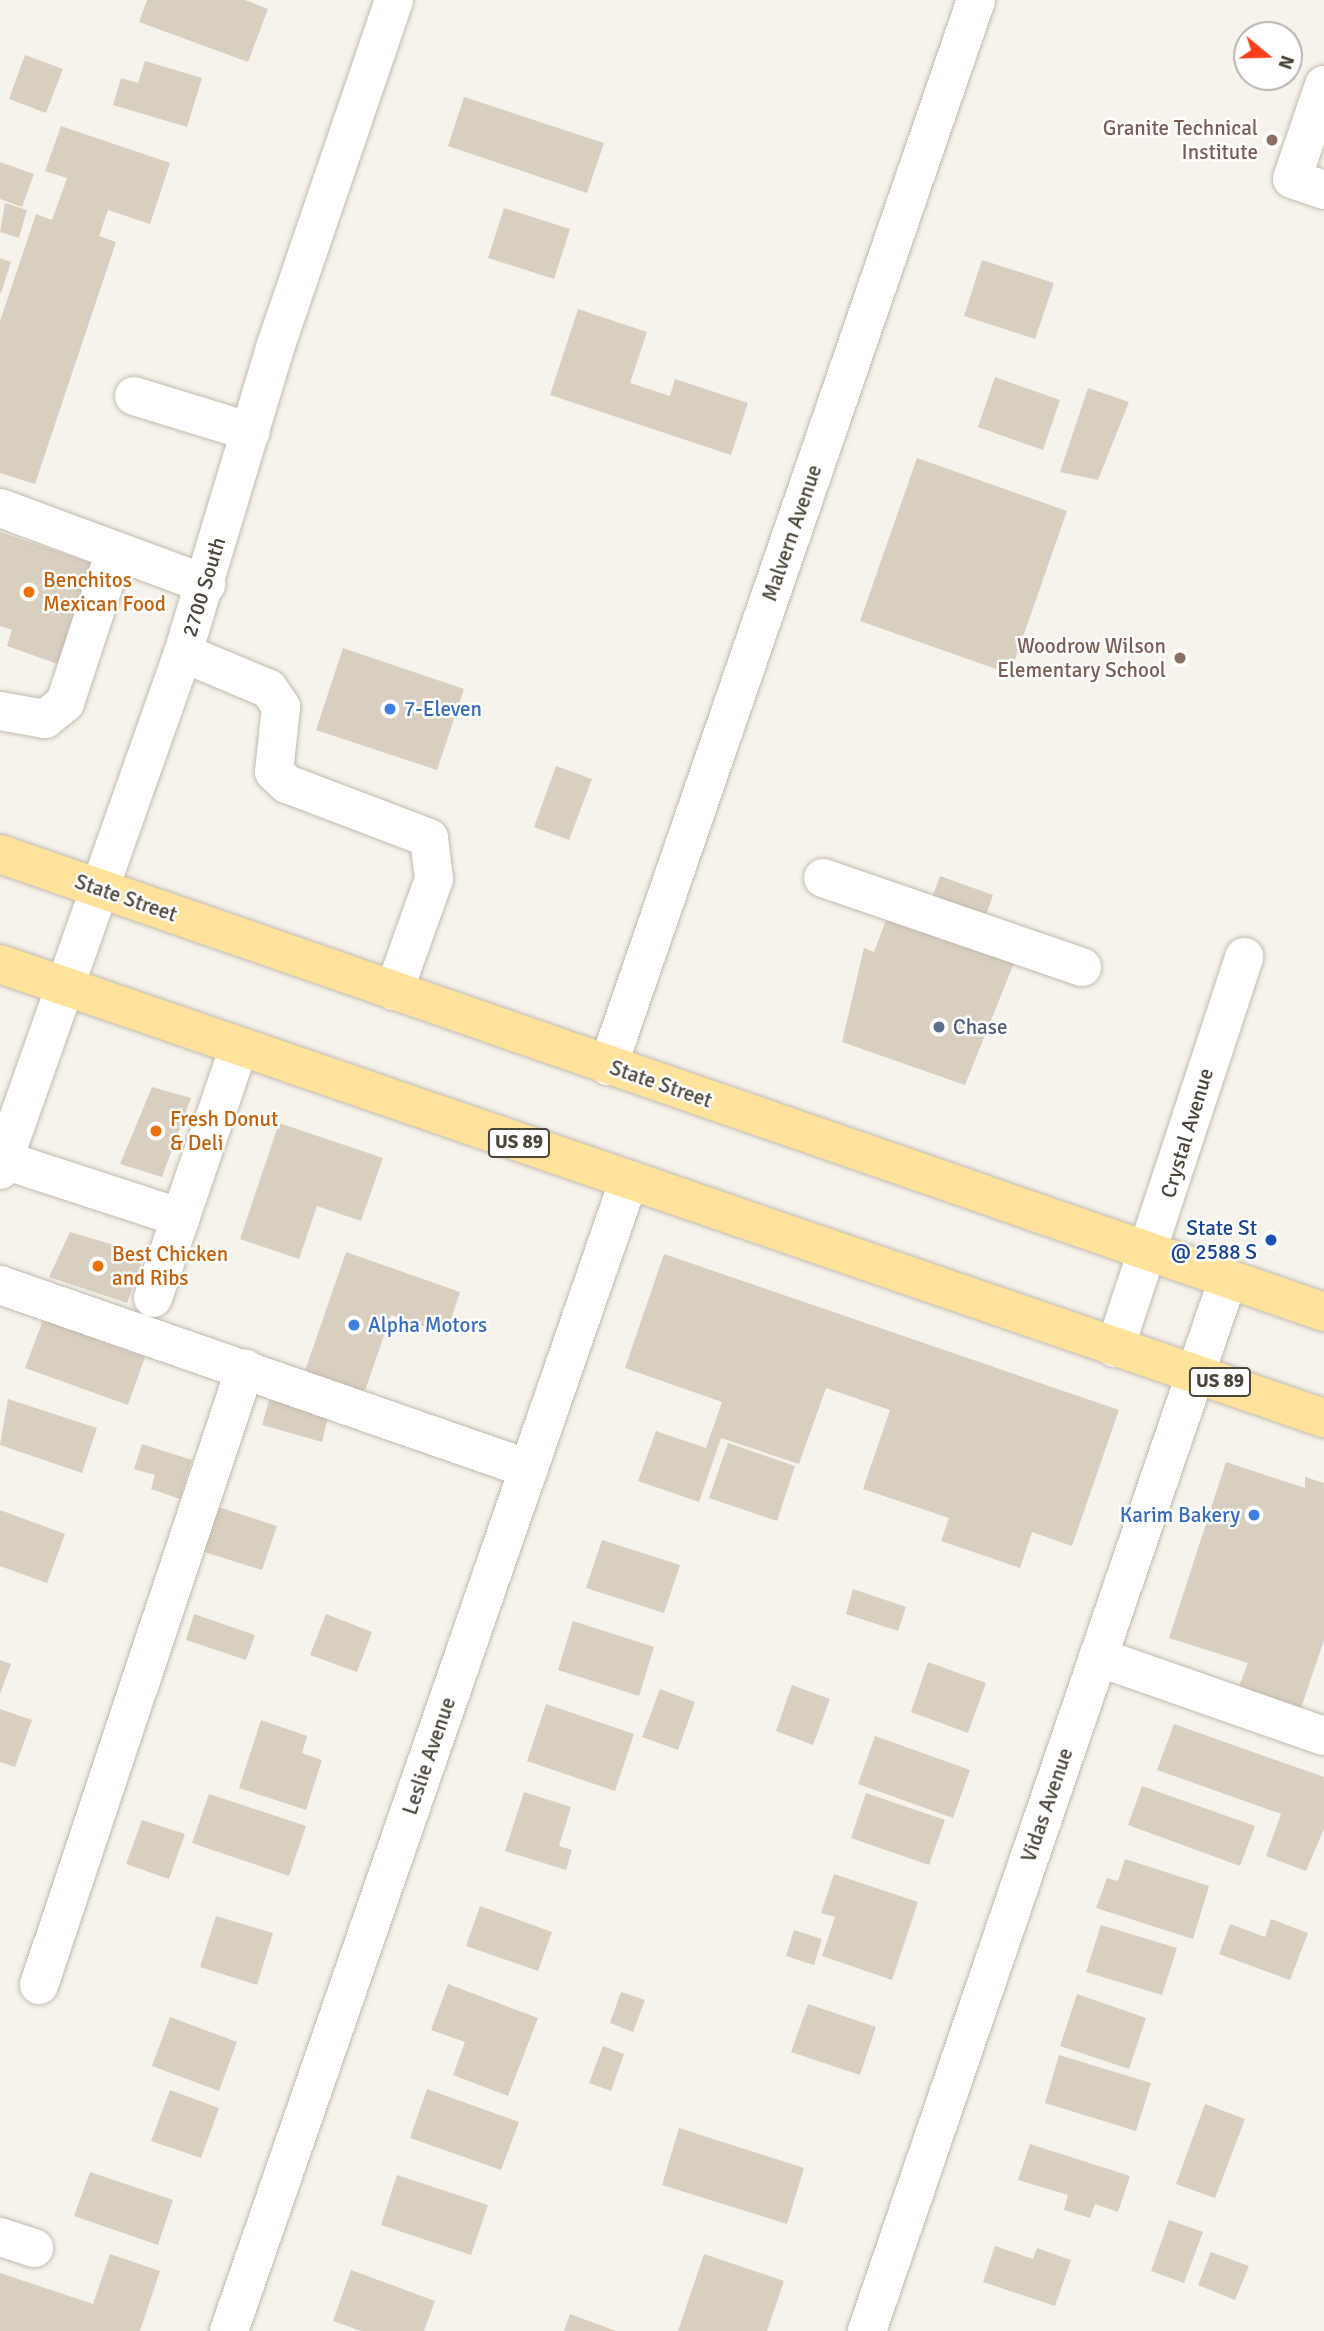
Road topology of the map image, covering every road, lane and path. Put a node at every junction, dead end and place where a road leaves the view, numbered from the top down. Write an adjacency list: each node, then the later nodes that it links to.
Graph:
1 (394, 0): 6 (street, 2700 South)
2 (976, 0): 21 (street, Malvern Avenue)
3 (1324, 85): 4 (street)
4 (1324, 190)
5 (134, 396): 6 (street)
6 (251, 432): 9 (street, 2700 South)
7 (0, 508): 8 (street)
8 (115, 551): 9 (street); 11 (street)
9 (205, 584): 10 (street, 2700 South)
10 (183, 653): 14 (street, 2700 South); 19 (street)
11 (1, 711)
12 (0, 854): 14 (main road, State Street)
13 (823, 878): 17 (street)
14 (102, 889): 18 (street, 2700 South); 19 (main road, State Street)
15 (1244, 957): 25 (street, Crystal Avenue)
16 (0, 964): 18 (main road, US 89)
17 (1082, 967)
18 (67, 988): 20 (main road, US 89); 22 (street, 2700 South)
19 (394, 991): 21 (main road, State Street)
20 (239, 1047): 23 (main road, US 89); 24 (street)
21 (608, 1066): 25 (main road, State Street)
22 (2, 1165): 24 (street)
23 (629, 1180): 30 (main road, US 89); 34 (street, Leslie Avenue)
24 (181, 1219): 28 (street)
25 (1149, 1253): 26 (main road, State Street); 30 (street, Crystal Avenue)
26 (1228, 1279): 29 (main road, State Street); 32 (street, Vidas Avenue)
27 (0, 1285): 31 (street)
28 (153, 1298)
29 (1324, 1312)
30 (1115, 1348): 32 (main road, US 89)
31 (245, 1369): 34 (street); 37 (street)
32 (1195, 1374): 33 (main road, US 89); 35 (street, Vidas Avenue)
33 (1324, 1418)
34 (529, 1469): 38 (street, Leslie Avenue)
35 (1098, 1657): 36 (street); 39 (street, Vidas Avenue)
36 (1324, 1735)
37 (39, 1985)
38 (229, 2331)
39 (867, 2331)

